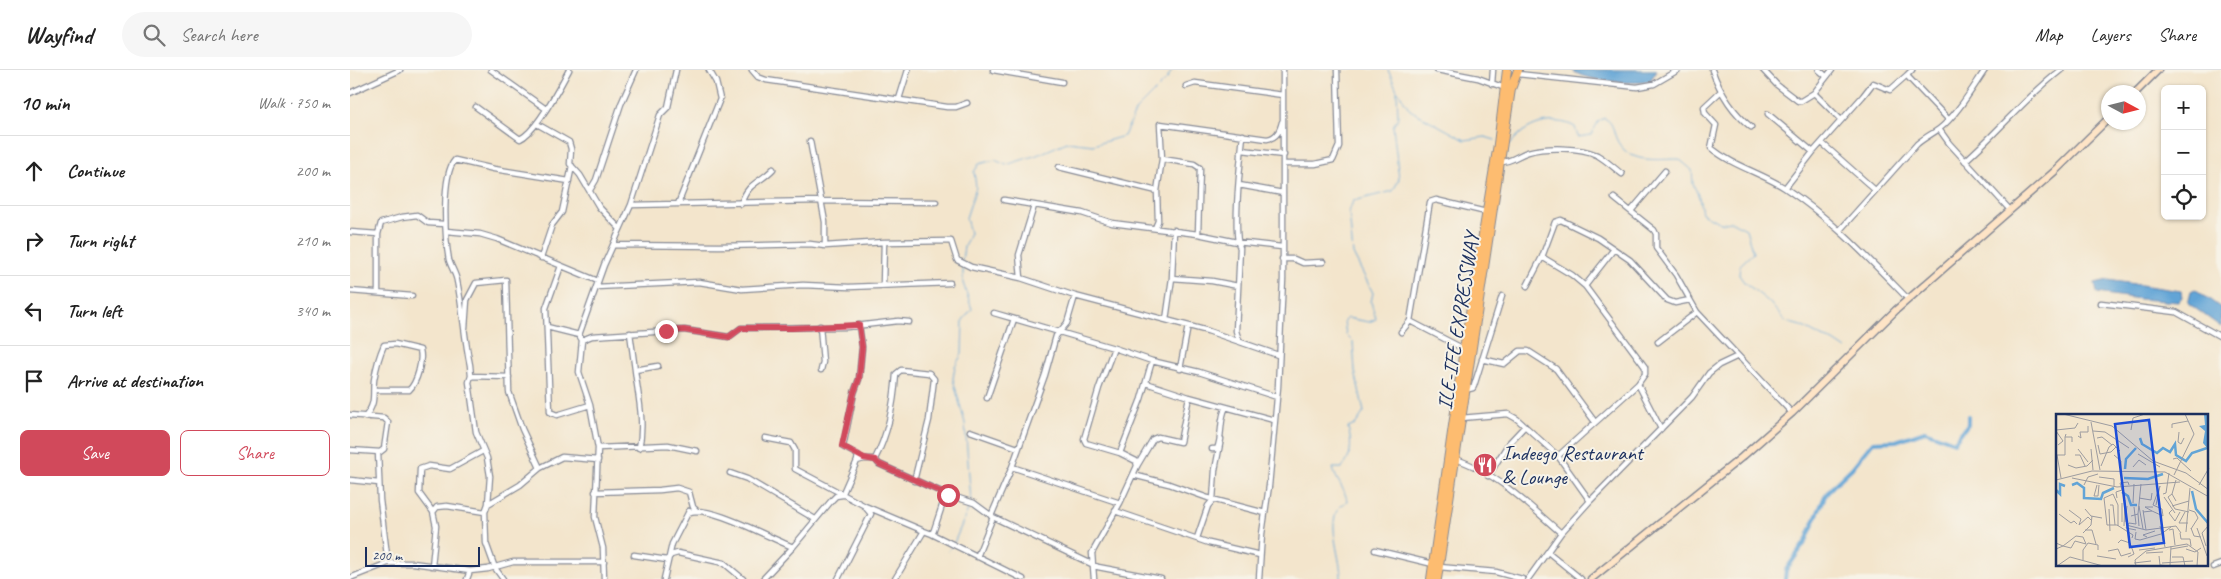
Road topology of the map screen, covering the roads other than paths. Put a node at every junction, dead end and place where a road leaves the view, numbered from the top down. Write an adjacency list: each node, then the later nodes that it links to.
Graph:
1 (400, 70): 33 (street)
2 (490, 70): 39 (street)
3 (569, 70): 39 (street)
4 (636, 70): 67 (street)
5 (676, 70): 77 (street)
6 (709, 70): 75 (street)
7 (752, 70): 36 (street)
8 (908, 70): 36 (street)
9 (993, 70): 27 (street)
10 (1283, 70): 35 (street)
11 (1337, 70): 58 (street)
12 (1437, 70): 28 (street)
13 (1493, 70): 28 (street)
14 (1507, 70): 31 (main road, ILE-IFE EXPRESSWAY)
15 (1678, 70): 24 (street)
16 (1712, 70): 32 (street)
17 (1763, 70): 34 (street)
18 (1819, 70): 26 (street)
19 (1832, 70): 26 (street)
20 (1912, 70): 25 (street)
21 (1985, 70): 42 (street)
22 (2061, 70): 56 (street)
23 (2158, 70): 29 (main road)
24 (1518, 72): 31 (main road, ILE-IFE EXPRESSWAY)
25 (1907, 75): 42 (street); 43 (street)
26 (1826, 76): 34 (street)
27 (1062, 82)
28 (1492, 84): 31 (street)
29 (2143, 85)
30 (1186, 86): 35 (street)
31 (1508, 89): 50 (main road, ILE-IFE EXPRESSWAY)
32 (1720, 92): 46 (street); 66 (street)
33 (350, 93)
34 (1814, 93): 43 (street)
35 (1283, 95): 41 (street)
36 (899, 99): 37 (street)
37 (967, 103)
38 (476, 106): 44 (street)
39 (546, 109): 44 (street)
40 (1768, 114): 53 (street)
41 (1284, 116): 48 (street); 54 (street)
42 (1948, 119): 47 (street)
43 (1841, 120): 51 (street)
44 (537, 124): 59 (street)
45 (2101, 126): 79 (main road)
46 (1751, 127)
47 (1939, 129): 56 (street); 68 (street)
48 (1243, 135): 52 (street); 55 (street)
49 (810, 140): 73 (street)
50 (1501, 141): 57 (main road, ILE-IFE EXPRESSWAY); 81 (main road, ILE-IFE EXPRESSWAY)
51 (1822, 143): 53 (street); 68 (street)
52 (1241, 152): 54 (street); 65 (street)
53 (1813, 152): 66 (street)
54 (1284, 155): 58 (street)
55 (1162, 159): 69 (street); 90 (street)
56 (1965, 161): 79 (street)
57 (1500, 162): 63 (street); 138 (main road, ILE-IFE EXPRESSWAY)
58 (1283, 164): 70 (street)
59 (572, 166): 64 (street); 67 (street)
60 (1059, 167): 69 (street)
61 (773, 168): 76 (street)
62 (1665, 171): 80 (street)
63 (1622, 174)
64 (569, 181): 82 (street); 98 (street)
65 (1239, 185): 70 (street); 92 (street)
66 (1784, 188): 86 (street)
67 (590, 190): 84 (street)
68 (1874, 190): 86 (street)
69 (1158, 192): 83 (street)
70 (1282, 193): 95 (street)
71 (1614, 198): 80 (street)
72 (1004, 200): 78 (street)
73 (821, 201): 74 (street); 76 (street); 94 (street)
74 (936, 202)
75 (678, 204): 76 (street); 77 (street)
76 (741, 204)
77 (631, 205): 84 (street)
78 (1034, 206): 83 (street); 102 (street)
79 (2010, 210): 116 (main road)
80 (1631, 211): 117 (street)
81 (1486, 212): 123 (street); 138 (main road, ILE-IFE EXPRESSWAY)
82 (444, 224): 88 (street); 89 (street)
83 (1155, 228): 85 (street)
84 (620, 229): 93 (street)
85 (1174, 230): 90 (street); 103 (street)
86 (1840, 230): 116 (street)
87 (350, 232): 89 (street)
88 (446, 232): 98 (street); 132 (street)
89 (378, 234): 112 (street)
90 (1198, 234): 92 (street)
91 (884, 242): 94 (street); 102 (street); 106 (street)
92 (1237, 242): 95 (street); 107 (street)
93 (613, 245): 94 (street); 104 (street)
94 (824, 246)
95 (1282, 248): 99 (street)
96 (1614, 249): 97 (street); 109 (street); 117 (street)
97 (1542, 257): 108 (street); 109 (street)
98 (541, 258): 101 (street)
99 (1282, 259): 100 (street); 139 (street)
100 (1323, 262)
101 (560, 266): 104 (street); 128 (street)
102 (1021, 278): 114 (street)
103 (1172, 278): 107 (street); 122 (street)
104 (598, 281): 110 (street)
105 (950, 283): 106 (street)
106 (883, 285): 110 (street)
107 (1238, 286): 135 (street)
108 (1527, 286)
109 (1585, 286): 150 (street)
110 (596, 287): 134 (street)
111 (350, 291): 112 (street)
112 (378, 293): 113 (street)
113 (412, 296)
114 (1074, 296): 122 (street); 129 (street)
115 (1502, 296): 141 (street)
116 (1908, 299): 158 (main road)
117 (1690, 300): 119 (street)
118 (2101, 302): 133 (street)
119 (1697, 312): 136 (street); 140 (street)
120 (994, 313): 121 (street)
121 (1014, 319): 129 (street); 154 (street)
122 (1166, 320): 127 (street)
123 (1410, 321): 130 (street); 138 (street)
124 (909, 322): 125 (street)
125 (859, 325): 126 (street); 179 (street)
126 (820, 326): 131 (street); 146 (street)
127 (1188, 326): 135 (street); 144 (street)
128 (547, 327): 134 (street); 156 (street)
129 (1060, 332): 137 (street); 171 (street)
130 (1400, 332)
131 (630, 333): 134 (street); 145 (street)
132 (464, 334): 147 (street); 148 (street)
133 (2221, 337)
134 (581, 338): 156 (street)
135 (1240, 341): 139 (street)
136 (1658, 342)
137 (1114, 348): 142 (street); 177 (street)
138 (1468, 350): 152 (main road, ILE-IFE EXPRESSWAY); 194 (main road, ILE-IFE EXPRESSWAY)
139 (1278, 356): 153 (street)
140 (1738, 356): 158 (street); 165 (street)
141 (1482, 358): 152 (street); 163 (street)
142 (1152, 361): 144 (street); 149 (street)
143 (658, 366): 145 (street)
144 (1180, 369): 153 (street)
145 (635, 370): 170 (street)
146 (821, 370)
147 (471, 376): 148 (street); 174 (street)
148 (509, 377): 184 (street)
149 (1146, 383): 155 (street); 177 (street)
150 (1638, 384): 163 (street); 165 (street)
151 (375, 390): 151 (street); 160 (street)
152 (1465, 390): 161 (main road, ILE-IFE EXPRESSWAY)
153 (1277, 397): 162 (street)
154 (987, 398)
155 (1189, 398): 157 (street); 183 (street)
156 (590, 405): 169 (street)
157 (1226, 407): 162 (street); 168 (street)
158 (1792, 413): 248 (main road)
159 (350, 415): 160 (street)
160 (365, 416): 176 (street)
161 (1461, 418): 164 (street); 180 (main road, ILE-IFE EXPRESSWAY)
162 (1274, 420): 207 (street)
163 (1595, 422): 178 (street)
164 (1525, 426): 178 (street); 188 (street)
165 (1661, 429): 197 (street)
166 (970, 431): 171 (street)
167 (765, 438): 195 (street)
168 (1221, 439): 172 (street); 196 (street)
169 (598, 448): 170 (street); 181 (street)
170 (639, 448): 175 (street)
171 (1018, 448): 185 (street)
172 (1212, 449)
173 (350, 450): 176 (street)
174 (483, 450): 200 (street); 204 (street)
175 (697, 451)
176 (378, 452): 191 (street)
177 (1120, 453): 183 (street)
178 (1558, 456): 197 (street)
179 (858, 458): 182 (street); 195 (street)
180 (1455, 459): 188 (street); 194 (main road, ILE-IFE EXPRESSWAY)
181 (598, 460): 184 (street); 192 (street)
182 (875, 460): 190 (street); 190 (street)
183 (1137, 466): 187 (street)
184 (540, 468): 200 (street)
185 (1012, 468): 199 (street); 208 (street)
186 (730, 472): 209 (street)
187 (1133, 475): 196 (street); 199 (street)
188 (1488, 476): 211 (street)
189 (350, 480): 191 (street)
190 (914, 481): 193 (street)
191 (379, 483): 222 (street)
192 (595, 492): 198 (street); 221 (street)
193 (946, 494): 208 (street); 212 (street)
194 (1446, 494): 226 (main road, ILE-IFE EXPRESSWAY)
195 (842, 495): 201 (street); 209 (street)
196 (1213, 500): 207 (street); 213 (street)
197 (1590, 501): 211 (street)
198 (692, 503): 202 (street); 206 (street)
199 (1120, 503): 203 (street)
200 (488, 504): 205 (street)
201 (865, 506): 210 (street); 237 (street)
202 (697, 511): 206 (street); 214 (street)
203 (1115, 511): 213 (street); 223 (street)
204 (433, 512): 205 (street); 225 (street)
205 (485, 512): 228 (street)
206 (688, 512): 220 (street)
207 (1265, 512): 217 (street)
208 (992, 517): 219 (street); 223 (street)
209 (815, 519): 214 (street)
210 (924, 531): 212 (street); 238 (street)
211 (1561, 533): 216 (street)
212 (932, 534): 219 (street)
213 (1197, 538): 217 (street)
214 (794, 547): 236 (street)
215 (1375, 550): 226 (street)
216 (1548, 552): 246 (street); 247 (street)
217 (1260, 554): 242 (street)
218 (634, 555): 220 (street)
219 (977, 557): 239 (street)
220 (668, 560): 234 (street); 235 (street)
221 (604, 562): 228 (street); 233 (street)
222 (388, 564): 225 (street); 230 (street)
223 (1093, 564): 240 (street); 241 (street)
224 (2221, 564): 227 (street)
225 (432, 566): 229 (street)
226 (1436, 566): 243 (main road, ILE-IFE EXPRESSWAY); 244 (main road, ILE-IFE EXPRESSWAY); 245 (street)
227 (2213, 567)
228 (494, 568): 229 (street); 232 (street)
229 (470, 571): 231 (street)
230 (350, 578)
231 (467, 579)
232 (503, 579)
233 (604, 579)
234 (664, 579)
235 (743, 579)
236 (763, 579)
237 (838, 579)
238 (895, 579)
239 (1023, 579)
240 (1094, 579)
241 (1161, 579)
242 (1259, 579)
243 (1431, 579)
244 (1437, 579)
245 (1522, 579)
246 (1528, 579)
247 (1581, 579)
248 (1591, 579)

